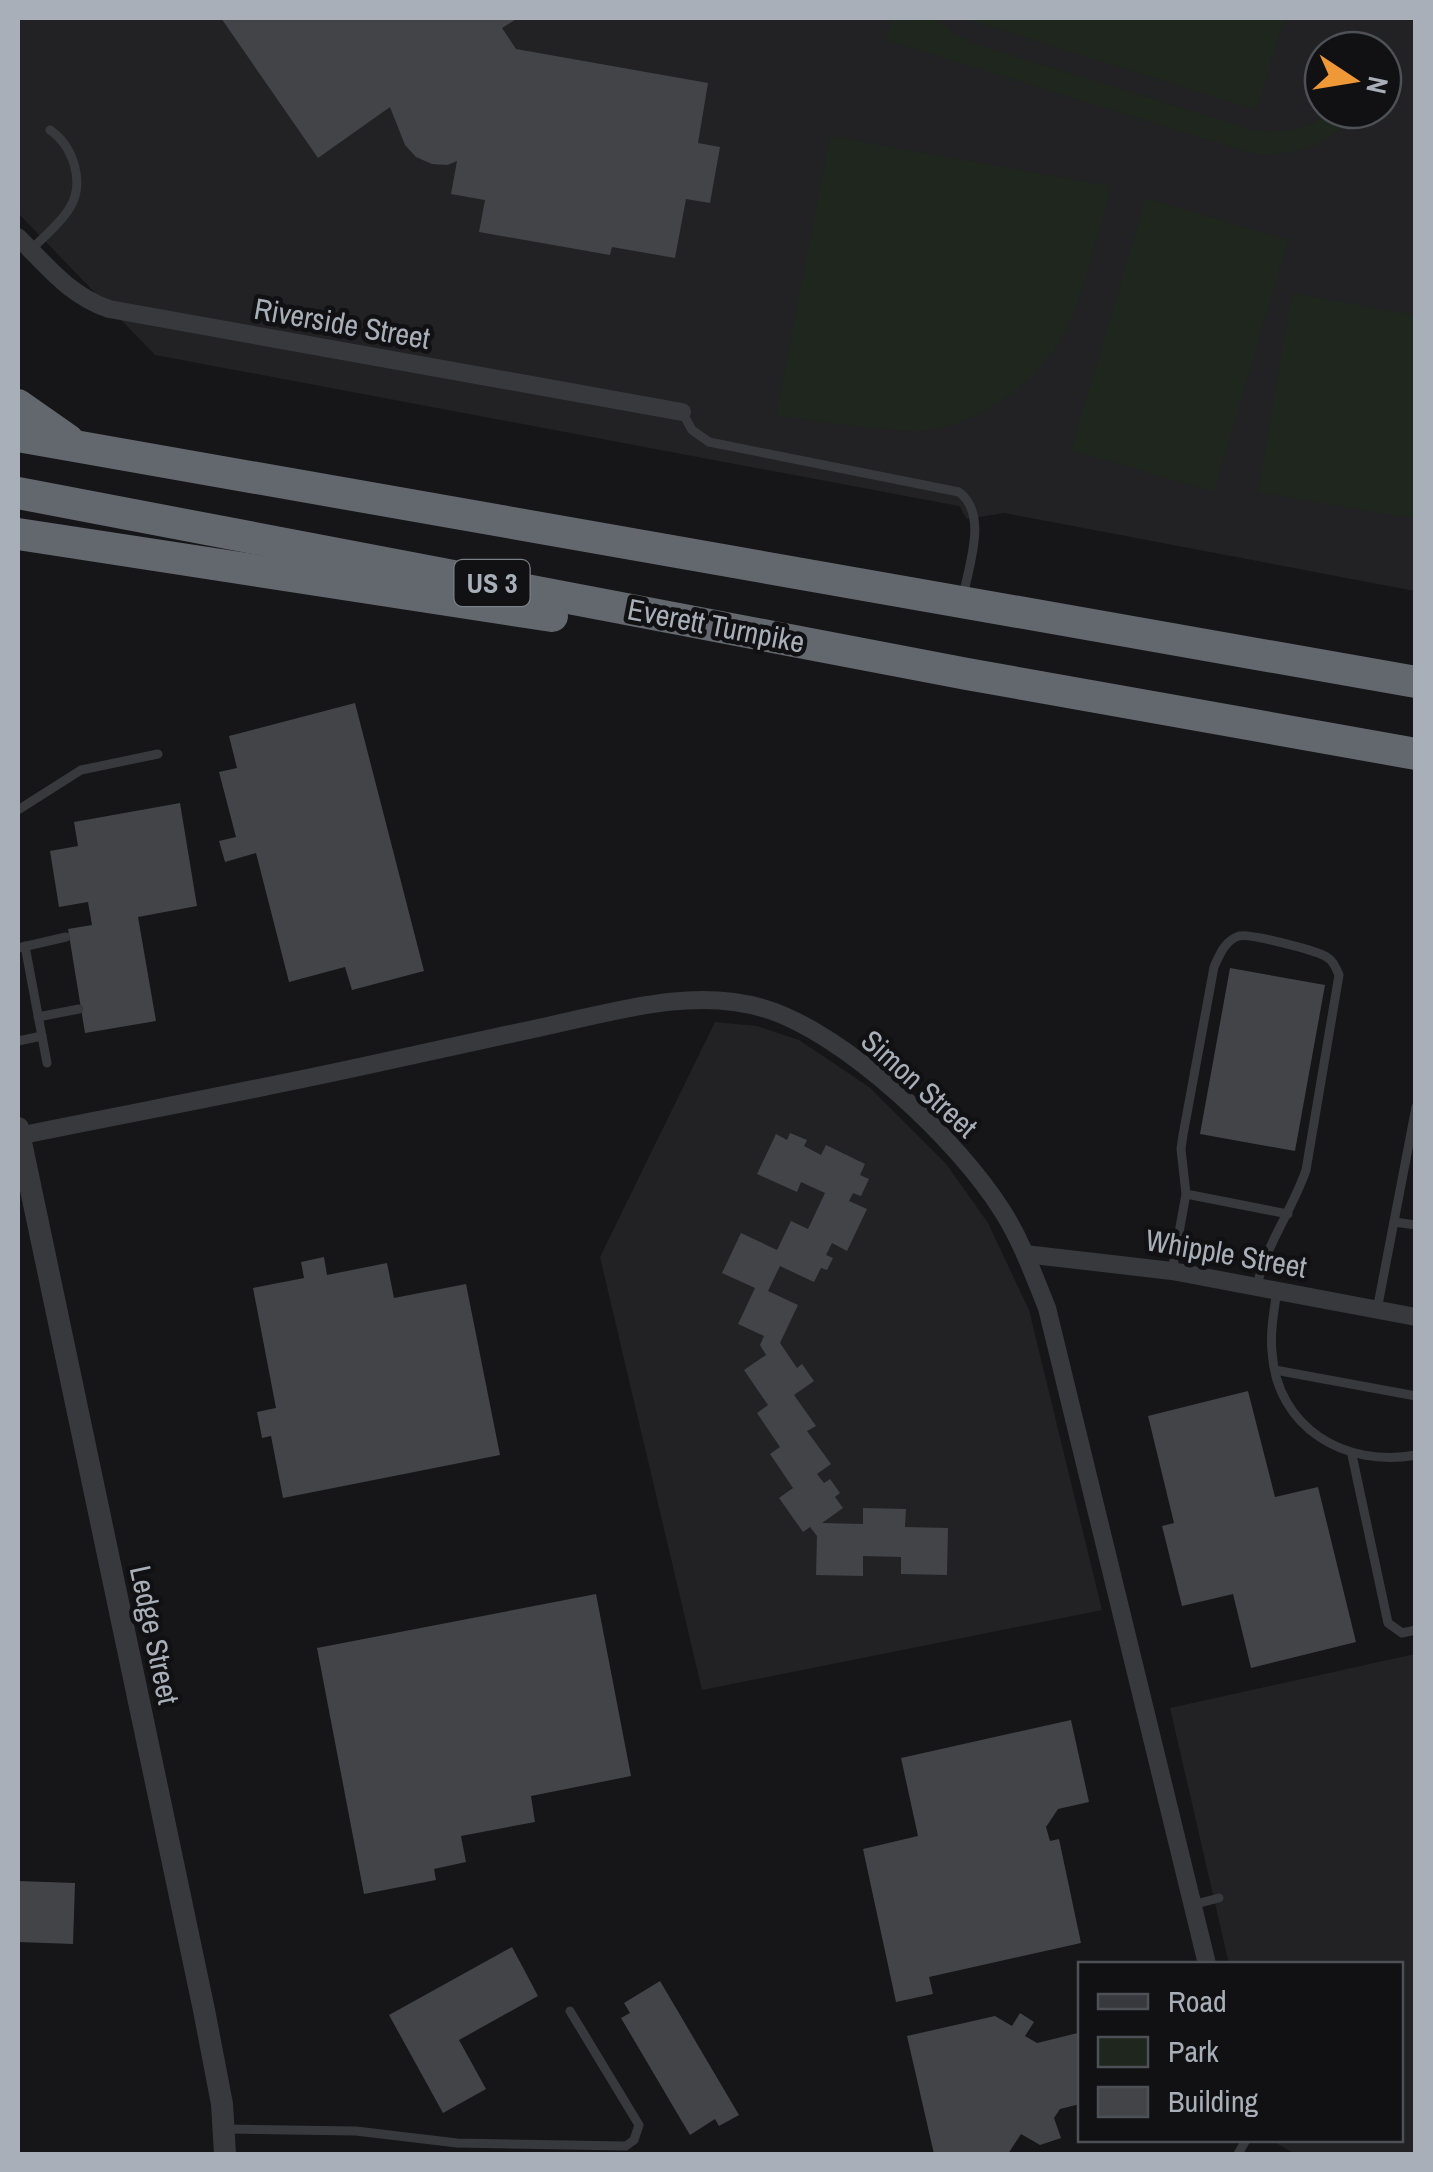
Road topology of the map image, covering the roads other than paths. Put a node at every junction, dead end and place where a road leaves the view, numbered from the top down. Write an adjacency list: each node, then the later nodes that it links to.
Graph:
1 (50, 130): 2 (lane)
2 (24, 244): 4 (street, Riverside Street)
3 (18, 406): 6 (highway)
4 (682, 412): 9 (lane)
5 (18, 436): 6 (highway, US 3)
6 (80, 448): 9 (highway, US 3)
7 (18, 493): 10 (highway, Everett Turnpike / US 3)
8 (18, 534): 10 (highway)
9 (962, 601): 11 (highway, US 3)
10 (968, 674): 13 (highway, Everett Turnpike / US 3)
11 (1416, 682)
12 (158, 754): 14 (lane)
13 (1416, 754)
14 (18, 810)
15 (66, 938): 16 (lane)
16 (21, 947): 18 (lane)
17 (80, 1008): 18 (lane)
18 (38, 1016): 19 (lane)
19 (42, 1036): 20 (lane); 21 (lane)
20 (18, 1041)
21 (47, 1063)
22 (1416, 1108): 26 (lane)
23 (18, 1133): 28 (street, Simon Street); 43 (street, Ledge Street)
24 (1186, 1194): 25 (lane); 25 (lane); 29 (lane)
25 (1288, 1214): 30 (lane)
26 (1394, 1222): 27 (lane); 32 (lane)
27 (1416, 1226)
28 (1025, 1254): 29 (street, Whipple Street); 40 (street, Simon Street)
29 (1172, 1271): 30 (street, Whipple Street)
30 (1257, 1286): 31 (street, Whipple Street)
31 (1276, 1290): 32 (street, Whipple Street); 34 (lane)
32 (1377, 1310): 33 (street, Whipple Street)
33 (1416, 1317)
34 (1274, 1370): 35 (lane); 36 (lane)
35 (1416, 1396)
36 (1352, 1455): 37 (lane); 38 (lane)
37 (1416, 1455)
38 (1416, 1630)
39 (1219, 1898): 40 (lane)
40 (1192, 1904): 41 (street, Simon Street)
41 (1206, 1962)
42 (570, 2011): 43 (lane)
43 (225, 2129): 44 (street, Ledge Street)
44 (226, 2154)

